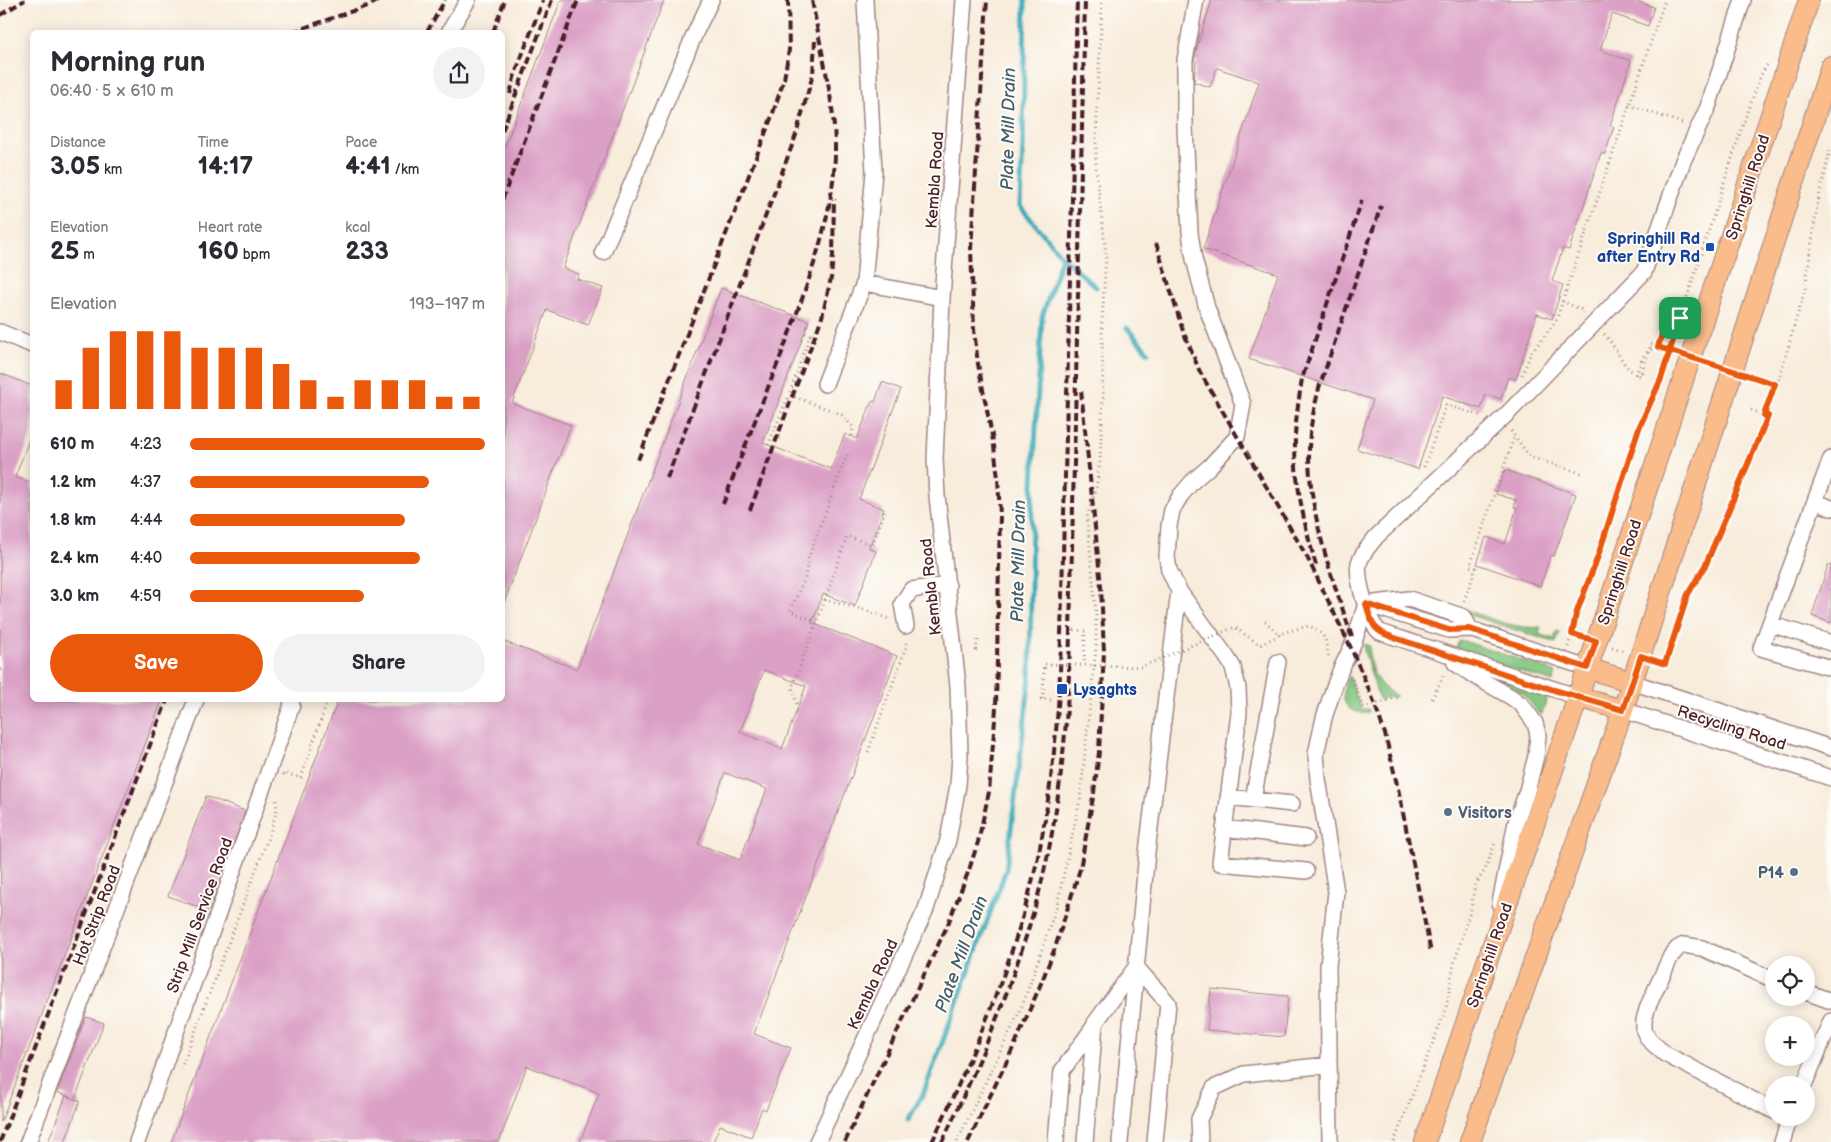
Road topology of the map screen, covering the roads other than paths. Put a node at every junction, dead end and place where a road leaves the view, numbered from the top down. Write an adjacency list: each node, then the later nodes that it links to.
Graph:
1 (468, 0): 8 (street)
2 (711, 0): 10 (street)
3 (865, 0): 11 (street)
4 (964, 0): 12 (street, Kembla Road)
5 (1196, 0): 20 (street)
6 (1744, 0): 21 (street)
7 (1809, 0): 29 (main road, Springhill Road)
8 (451, 30)
9 (1831, 66): 31 (main road)
10 (603, 252)
11 (864, 283): 12 (street); 15 (street)
12 (942, 298): 19 (street, Kembla Road)
13 (0, 332): 14 (street)
14 (30, 344)
15 (825, 384)
16 (1831, 458): 17 (street)
17 (1815, 501): 18 (street); 22 (street)
18 (1831, 508)
19 (948, 585): 23 (street); 57 (street, Kembla Road)
20 (1179, 591): 38 (street); 45 (street)
21 (1366, 604): 24 (street); 25 (street); 27 (street); 51 (street)
22 (1770, 624): 26 (street); 30 (street)
23 (906, 626)
24 (1470, 629): 25 (street); 29 (street)
25 (1449, 630): 27 (street)
26 (1831, 643)
27 (1442, 653): 32 (street); 44 (street)
28 (1278, 662): 39 (street)
29 (1587, 668): 31 (main road); 32 (main road, Springhill Road)
30 (1831, 668)
31 (1632, 682): 35 (main road); 36 (street, Recycling Road)
32 (1578, 697): 35 (main road); 44 (main road, Springhill Road)
33 (195, 702): 55 (street, Hot Strip Road)
34 (291, 702): 56 (street, Strip Mill Service Road)
35 (1623, 710): 37 (street, Recycling Road); 65 (main road)
36 (1831, 748)
37 (1831, 778)
38 (1228, 797): 39 (street); 41 (street)
39 (1253, 800): 40 (street)
40 (1292, 804)
41 (1224, 828): 42 (street); 43 (street)
42 (1306, 838)
43 (1306, 871)
44 (1490, 952): 64 (main road, Springhill Road)
45 (1136, 967): 50 (street); 60 (street); 61 (street)
46 (1765, 976): 53 (street)
47 (1815, 995): 48 (street)
48 (1831, 1001)
49 (1831, 1021): 52 (street)
50 (1095, 1023): 58 (street); 59 (street)
51 (1328, 1065): 62 (street); 63 (street)
52 (1808, 1076)
53 (1765, 1106)
54 (1787, 1126): 66 (street)
55 (28, 1142)
56 (137, 1142)
57 (817, 1142)
58 (1056, 1142)
59 (1085, 1142)
60 (1120, 1142)
61 (1155, 1142)
62 (1200, 1142)
63 (1330, 1142)
64 (1425, 1142)
65 (1470, 1142)
66 (1782, 1142)

